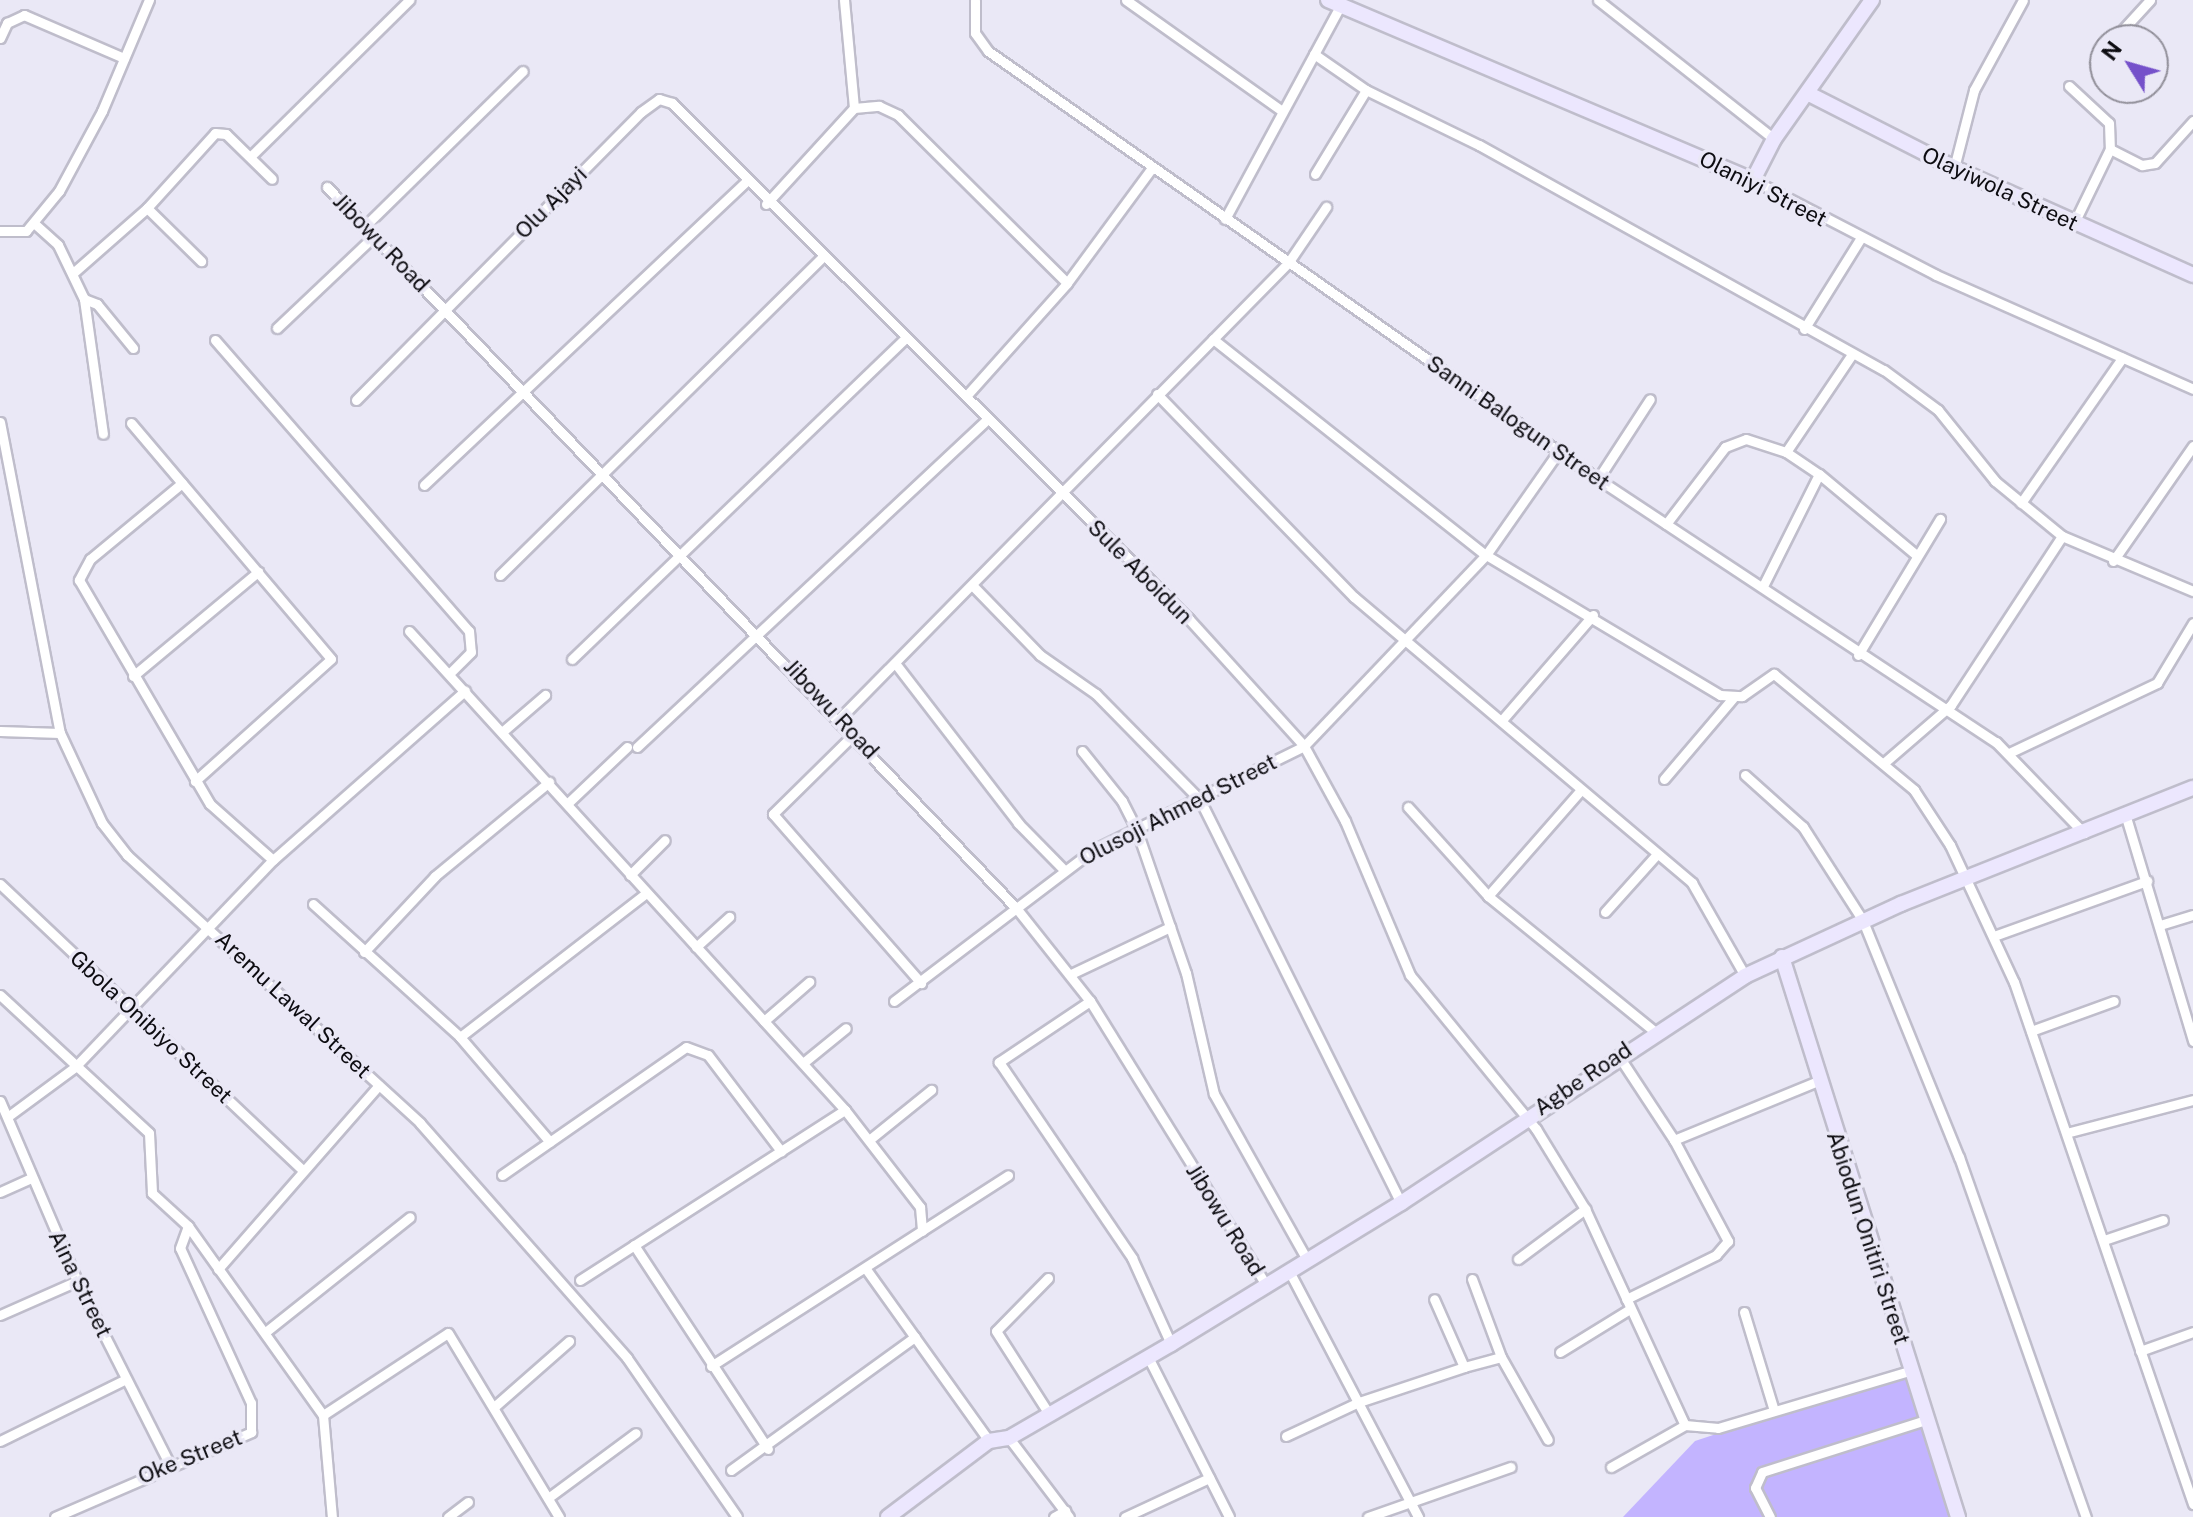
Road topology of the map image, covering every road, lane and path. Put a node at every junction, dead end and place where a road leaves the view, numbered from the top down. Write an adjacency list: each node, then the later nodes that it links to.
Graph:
1 (149, 0): 14 (street)
2 (409, 0): 25 (street)
3 (844, 0): 20 (street)
4 (975, 0): 27 (street, Sanni Balogun Street)
5 (1126, 0): 21 (street)
6 (1598, 0): 23 (street)
7 (2023, 0): 26 (street)
8 (2150, 0): 11 (street)
9 (1869, 1): 18 (street)
10 (1334, 3): 13 (street); 30 (street, Olaniyi Street)
11 (2128, 24)
12 (0, 38): 14 (street)
13 (1314, 54): 17 (street); 21 (street)
14 (124, 58): 38 (street)
15 (523, 71): 39 (street)
16 (2069, 86): 24 (street)
17 (1366, 90): 28 (street); 52 (street)
18 (1811, 95): 23 (street); 26 (street, Olayiwola Street)
19 (659, 99): 31 (street, Sule Aboidun); 50 (street, Olu Ajayi)
20 (854, 108): 33 (street); 48 (street)
21 (1281, 110): 36 (street)
22 (2193, 121): 24 (street)
23 (1774, 139): 30 (street)
24 (2110, 149): 37 (street)
25 (252, 155): 29 (street); 35 (street)
26 (1954, 168): 37 (street, Olayiwola Street)
27 (1151, 169): 36 (street, Sanni Balogun Street); 48 (street)
28 (1315, 174)
29 (272, 179)
30 (1753, 180): 42 (street, Olaniyi Street)
31 (745, 183): 33 (street, Sule Aboidun); 60 (street)
32 (327, 187): 39 (street, Jibowu Road)
33 (766, 204): 43 (street, Sule Aboidun)
34 (1326, 207): 45 (street)
35 (147, 208): 44 (street); 46 (street)
36 (1225, 219): 45 (street, Sanni Balogun Street)
37 (2074, 223): 47 (street, Olayiwola Street)
38 (35, 224): 40 (street); 46 (street)
39 (365, 226): 41 (street, Jibowu Road)
40 (0, 231)
41 (374, 236): 50 (street, Jibowu Road); 51 (street)
42 (1860, 239): 52 (street); 58 (street, Olaniyi Street)
43 (824, 255): 53 (street, Sule Aboidun); 73 (street)
44 (201, 261)
45 (1288, 263): 54 (street); 70 (street, Sanni Balogun Street)
46 (73, 273): 49 (street)
47 (2193, 275)
48 (1067, 283): 62 (street)
49 (84, 299): 56 (street); 68 (street)
50 (445, 310): 60 (street, Jibowu Road); 64 (street, Olu Ajayi)
51 (277, 328)
52 (1804, 329): 57 (street)
53 (906, 338): 62 (street, Sule Aboidun); 82 (street)
54 (1213, 339): 61 (street); 84 (street)
55 (215, 340): 99 (street)
56 (133, 348)
57 (1852, 354): 71 (street); 78 (street)
58 (2122, 358): 59 (street, Olaniyi Street); 78 (street)
59 (2193, 389)
60 (526, 392): 73 (street, Jibowu Road); 76 (street)
61 (1157, 394): 77 (street); 95 (street)
62 (967, 395): 65 (street, Sule Aboidun)
63 (1650, 399): 74 (street)
64 (356, 400)
65 (988, 418): 77 (street, Sule Aboidun); 94 (street)
66 (0, 422): 109 (street, Aremu Lawal Street)
67 (131, 423): 75 (street)
68 (103, 434)
69 (2193, 446): 85 (street)
70 (1558, 452): 74 (street, Sanni Balogun Street); 84 (street, Olusoji Ahmed Street)
71 (1786, 452): 72 (street); 80 (street)
72 (1819, 474): 83 (street); 89 (street)
73 (604, 475): 82 (street, Jibowu Road); 87 (street)
74 (1598, 479): 80 (street, Sanni Balogun Street)
75 (182, 483): 86 (street); 100 (street)
76 (424, 485)
77 (1062, 494): 88 (street); 111 (street, Sule Aboidun)
78 (2021, 503): 81 (street)
79 (1940, 519): 83 (street)
80 (1666, 524): 89 (street, Sanni Balogun Street)
81 (2062, 536): 85 (street); 104 (street)
82 (681, 554): 94 (street, Jibowu Road); 97 (street)
83 (1915, 554): 96 (street)
84 (1486, 555): 91 (street); 95 (street, Olusoji Ahmed Street)
85 (2113, 561): 90 (street)
86 (258, 572): 100 (street); 117 (street)
87 (500, 575)
88 (973, 586): 98 (street); 121 (street)
89 (1763, 586): 96 (street, Sanni Balogun Street)
90 (2193, 591)
91 (1593, 615): 103 (street); 106 (street)
92 (2193, 623): 113 (street)
93 (409, 631): 99 (street)
94 (760, 634): 105 (street, Jibowu Road); 122 (street)
95 (1406, 639): 106 (street); 111 (street, Olusoji Ahmed Street)
96 (1858, 655): 104 (street, Sanni Balogun Street)
97 (572, 659)
98 (895, 663): 105 (street); 130 (street)
99 (449, 674): 101 (street)
100 (133, 676): 117 (street)
101 (465, 691): 108 (street); 129 (street)
102 (545, 695): 108 (street)
103 (1733, 698): 114 (street); 116 (street)
104 (1944, 712): 113 (street, Sanni Balogun Street); 114 (street)
105 (840, 718): 110 (street, Jibowu Road)
106 (1502, 720): 120 (street)
107 (0, 731): 109 (street)
108 (502, 732): 118 (street)
109 (60, 733): 144 (street, Aremu Lawal Street)
110 (854, 734): 138 (street, Jibowu Road); 153 (street)
111 (1304, 746): 121 (street, Olusoji Ahmed Street); 176 (street, Sule Aboidun)
112 (1082, 751): 125 (street)
113 (2009, 753): 126 (street, Sanni Balogun Street)
114 (1885, 762): 132 (street)
115 (1745, 775): 142 (street)
116 (1664, 779)
117 (195, 781): 129 (street)
118 (549, 782): 122 (street); 148 (street)
119 (2193, 788): 124 (street, Agbe Road)
120 (1579, 792): 128 (street); 136 (street)
121 (1200, 800): 125 (street, Olusoji Ahmed Street); 187 (street)
122 (569, 802): 131 (street)
123 (1408, 807): 136 (street)
124 (2126, 817): 126 (street, Agbe Road); 133 (street)
125 (1136, 828): 130 (street, Olusoji Ahmed Street); 145 (street)
126 (2085, 835): 132 (street, Agbe Road)
127 (665, 840): 131 (street)
128 (1657, 854): 139 (street); 151 (street)
129 (273, 860): 144 (street)
130 (1063, 869): 138 (street, Olusoji Ahmed Street)
131 (630, 875): 135 (street)
132 (1968, 881): 142 (street, Agbe Road); 146 (street)
133 (2147, 881): 143 (street); 146 (street)
134 (0, 884): 158 (street, Gbola Onibiyo Street)
135 (646, 893): 147 (street); 164 (street)
136 (1488, 896): 162 (street)
137 (313, 904): 148 (street)
138 (1017, 909): 150 (street, Jibowu Road); 153 (street, Olusoji Ahmed Street)
139 (1605, 912)
140 (2193, 915): 143 (street)
141 (729, 917): 147 (street)
142 (1863, 921): 149 (street, Agbe Road); 260 (street)
143 (2160, 925): 161 (street)
144 (209, 926): 158 (street); 170 (street, Aremu Lawal Street)
145 (1170, 927): 150 (street); 196 (street)
146 (1994, 936): 163 (street)
147 (696, 947): 159 (street)
148 (364, 952): 164 (street)
149 (1782, 957): 151 (street, Agbe Road); 169 (street, Abiodun Onitiri Street)
150 (1071, 974): 156 (street, Jibowu Road)
151 (1745, 976): 162 (street, Agbe Road)
152 (809, 982): 159 (street)
153 (921, 983): 155 (street, Olusoji Ahmed Street)
154 (0, 995): 168 (street)
155 (894, 1001)
156 (1090, 1001): 204 (street, Jibowu Road); 213 (street)
157 (2114, 1001): 163 (street)
158 (130, 1008): 168 (street); 182 (street, Gbola Onibiyo Street)
159 (764, 1021): 167 (street)
160 (846, 1028): 167 (street)
161 (2192, 1029): 165 (street)
162 (1654, 1031): 166 (street, Agbe Road)
163 (2031, 1031): 177 (street)
164 (460, 1037): 180 (street)
165 (2193, 1041)
166 (1618, 1055): 176 (street, Agbe Road); 179 (street)
167 (803, 1063): 174 (street)
168 (75, 1067): 175 (street); 191 (street)
169 (1818, 1081): 179 (street); 220 (street, Abiodun Onitiri Street)
170 (379, 1085): 182 (street); 251 (street, Aremu Lawal Street)
171 (931, 1090): 178 (street)
172 (2193, 1100): 177 (street)
173 (0, 1101): 175 (street, Aina Street)
174 (845, 1110): 178 (street); 181 (street)
175 (10, 1115): 185 (street, Aina Street)
176 (1528, 1117): 187 (street, Agbe Road); 188 (street, Sule Aboidun)
177 (2070, 1132): 193 (street)
178 (869, 1140): 192 (street)
179 (1674, 1140): 206 (street)
180 (550, 1142): 181 (street); 183 (street)
181 (781, 1151): 194 (street)
182 (302, 1170): 197 (street)
183 (502, 1175)
184 (1008, 1175): 192 (street)
185 (29, 1179): 186 (street); 203 (street, Aina Street)
186 (0, 1192)
187 (1401, 1203): 196 (street, Agbe Road)
188 (1585, 1209): 195 (street); 206 (street, Sule Aboidun)
189 (410, 1217): 209 (street)
190 (2163, 1220): 193 (street)
191 (188, 1226): 197 (street); 236 (street, Oke Street)
192 (922, 1231): 198 (street)
193 (2107, 1239): 214 (street)
194 (634, 1245): 202 (street); 218 (street)
195 (1518, 1259)
196 (1307, 1260): 199 (street, Agbe Road)
197 (218, 1269): 209 (street)
198 (866, 1269): 211 (street); 218 (street)
199 (1289, 1271): 204 (street, Agbe Road); 222 (street)
200 (1048, 1278): 225 (street)
201 (1472, 1279): 217 (street)
202 (580, 1280)
203 (77, 1281): 208 (street); 221 (street, Aina Street)
204 (1266, 1285): 213 (street, Agbe Road)
205 (1434, 1299): 219 (street)
206 (1628, 1304): 215 (street); 228 (street, Sule Aboidun)
207 (1744, 1312): 224 (street)
208 (0, 1315)
209 (268, 1330): 226 (street)
210 (2193, 1332): 214 (street)
211 (915, 1337): 234 (street); 235 (street)
212 (569, 1341): 223 (street)
213 (1171, 1344): 216 (street, Agbe Road)
214 (2140, 1351): 244 (street)
215 (1560, 1352)
216 (1148, 1357): 225 (street, Agbe Road); 240 (street)
217 (1501, 1357): 219 (street); 232 (street)
218 (711, 1366): 235 (street)
219 (1464, 1367): 222 (street)
220 (1912, 1370): 224 (street); 227 (street, Abiodun Onitiri Street)
221 (126, 1379): 233 (street); 236 (street, Aina Street)
222 (1359, 1402): 230 (street); 243 (street)
223 (494, 1407): 226 (street); 241 (street)
224 (1774, 1411): 228 (street)
225 (1049, 1414): 231 (street, Agbe Road)
226 (323, 1415): 248 (street)
227 (1929, 1419): 258 (street); 259 (street, Abiodun Onitiri Street)
228 (1685, 1425): 238 (street)
229 (636, 1433): 241 (street)
230 (1286, 1436)
231 (1009, 1438): 234 (street); 246 (street)
232 (1548, 1440)
233 (0, 1441)
234 (989, 1441): 252 (street)
235 (768, 1449): 239 (street)
236 (169, 1463): 245 (street, Oke Street)
237 (1511, 1467): 243 (street)
238 (1611, 1467)
239 (731, 1470)
240 (1209, 1478): 254 (street); 255 (street)
241 (548, 1498): 250 (street)
242 (468, 1502): 249 (street)
243 (1411, 1503): 256 (street); 257 (street)
244 (2193, 1504)
245 (78, 1512): 247 (street, Oke Street)
246 (1067, 1514): 253 (street)
247 (55, 1517)
248 (332, 1517)
249 (448, 1517)
250 (559, 1517)
251 (737, 1517)
252 (888, 1517)
253 (1054, 1517)
254 (1125, 1517)
255 (1229, 1517)
256 (1368, 1517)
257 (1418, 1517)
258 (1770, 1517)
259 (1958, 1517)
260 (2086, 1517)

